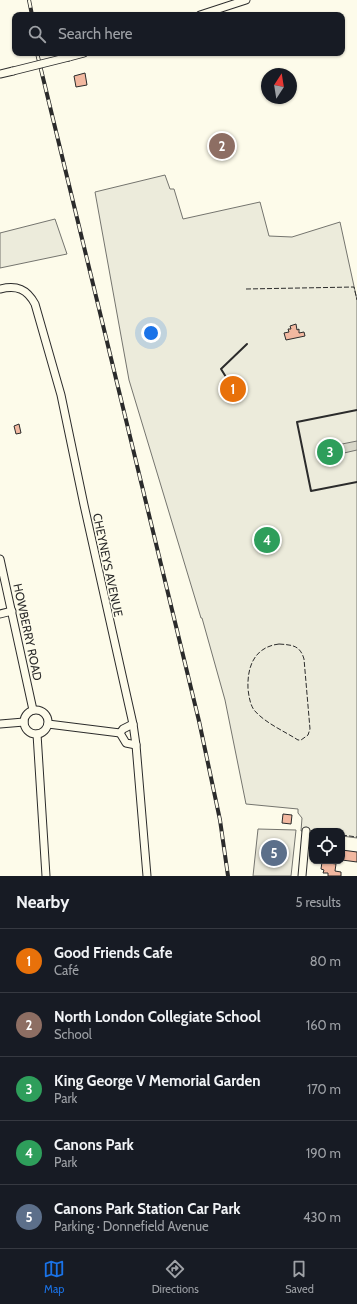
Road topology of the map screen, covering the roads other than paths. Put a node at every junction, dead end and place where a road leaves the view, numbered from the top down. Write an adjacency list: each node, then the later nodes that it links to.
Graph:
1 (246, 0): 2 (street)
2 (209, 12)
3 (73, 56): 4 (street, bridge)
4 (0, 74)
5 (0, 289): 13 (street, CHEYNEYS AVENUE)
6 (0, 559): 7 (street, HOWBERRY ROAD)
7 (12, 611): 8 (street); 9 (street, HOWBERRY ROAD)
8 (0, 614)
9 (33, 710): 10 (street); 12 (street)
10 (24, 722): 11 (street); 14 (street)
11 (0, 724)
12 (48, 724): 14 (street); 15 (street)
13 (133, 724): 15 (street); 16 (street, CHEYNEYS AVENUE)
14 (37, 734): 18 (street)
15 (120, 734): 16 (street)
16 (136, 745): 19 (street, CHEYNEYS AVENUE)
17 (306, 831): 20 (street)
18 (46, 876)
19 (147, 876)
20 (302, 876)

